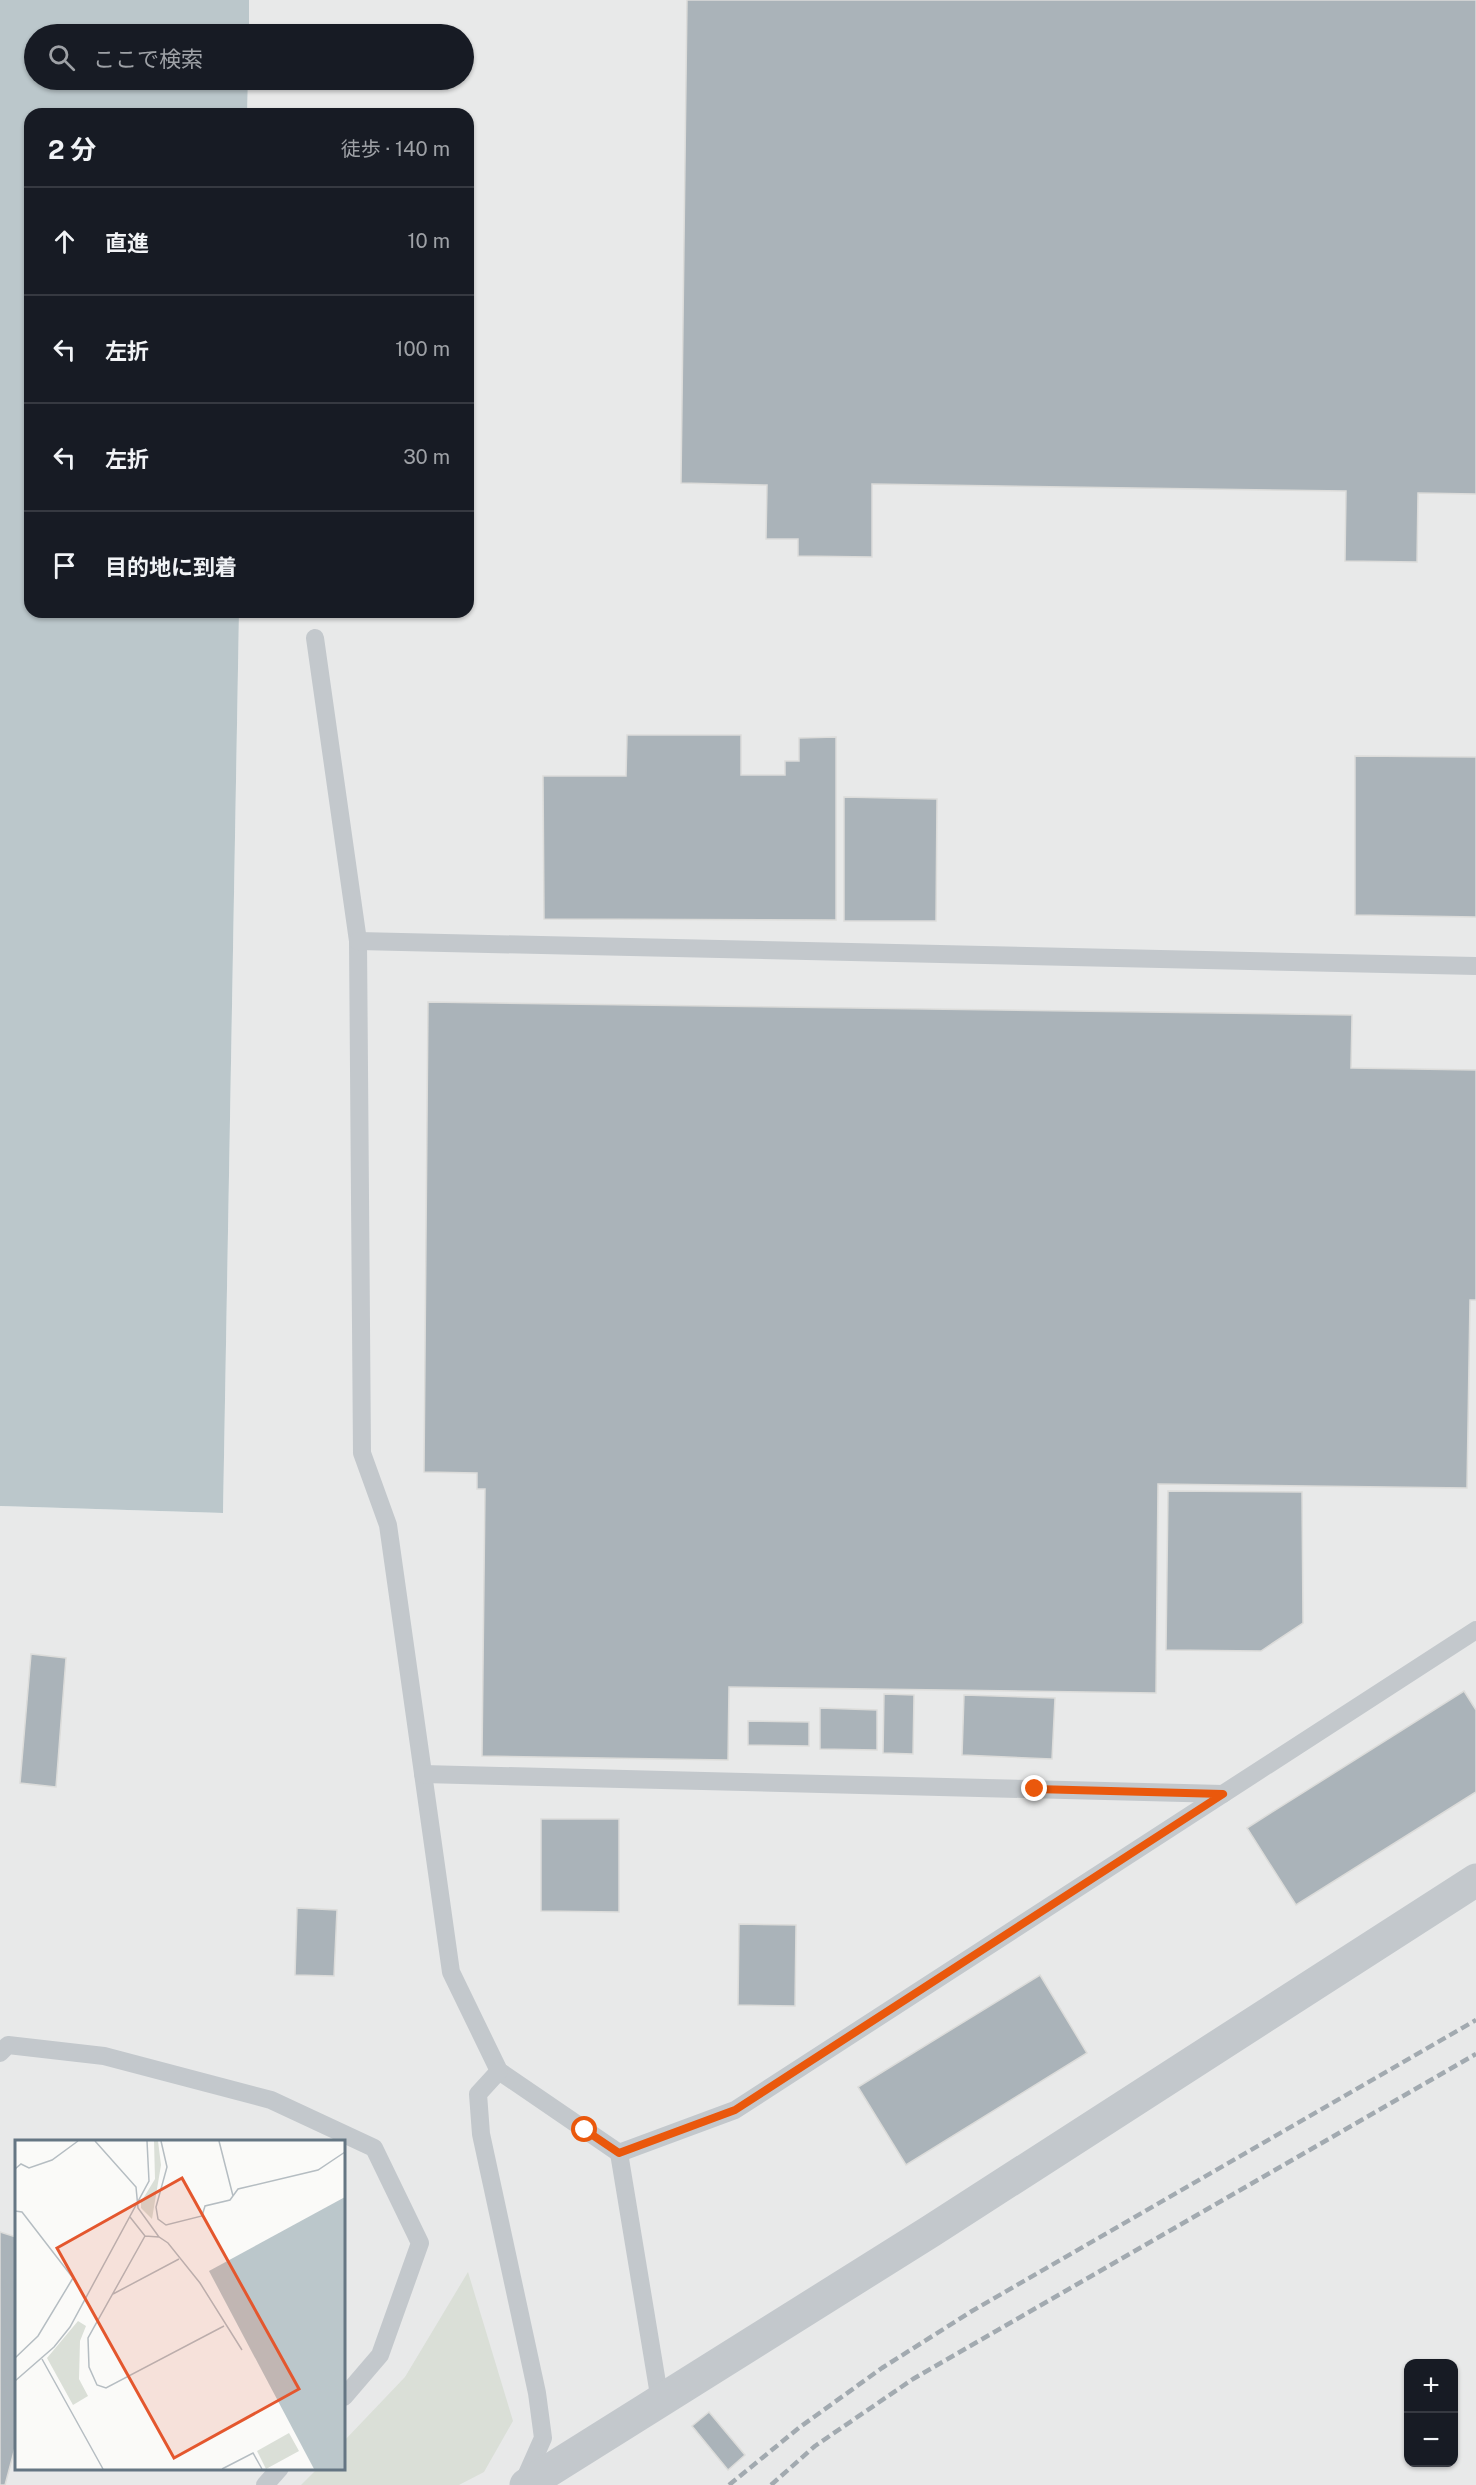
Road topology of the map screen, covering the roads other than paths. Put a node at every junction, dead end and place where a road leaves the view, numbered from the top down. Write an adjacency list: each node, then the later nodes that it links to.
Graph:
1 (315, 638): 2 (lane)
2 (358, 941): 3 (lane); 5 (lane)
3 (1476, 966)
4 (1476, 1630): 6 (lane)
5 (423, 1774): 6 (lane); 9 (lane)
6 (1223, 1794): 10 (lane)
7 (1476, 1880): 12 (street)
8 (0, 2053): 11 (lane)
9 (499, 2071): 10 (lane); 15 (lane)
10 (619, 2153): 12 (lane)
11 (345, 2396)
12 (660, 2401): 15 (street)
13 (279, 2470): 14 (lane)
14 (265, 2485)
15 (524, 2485)

